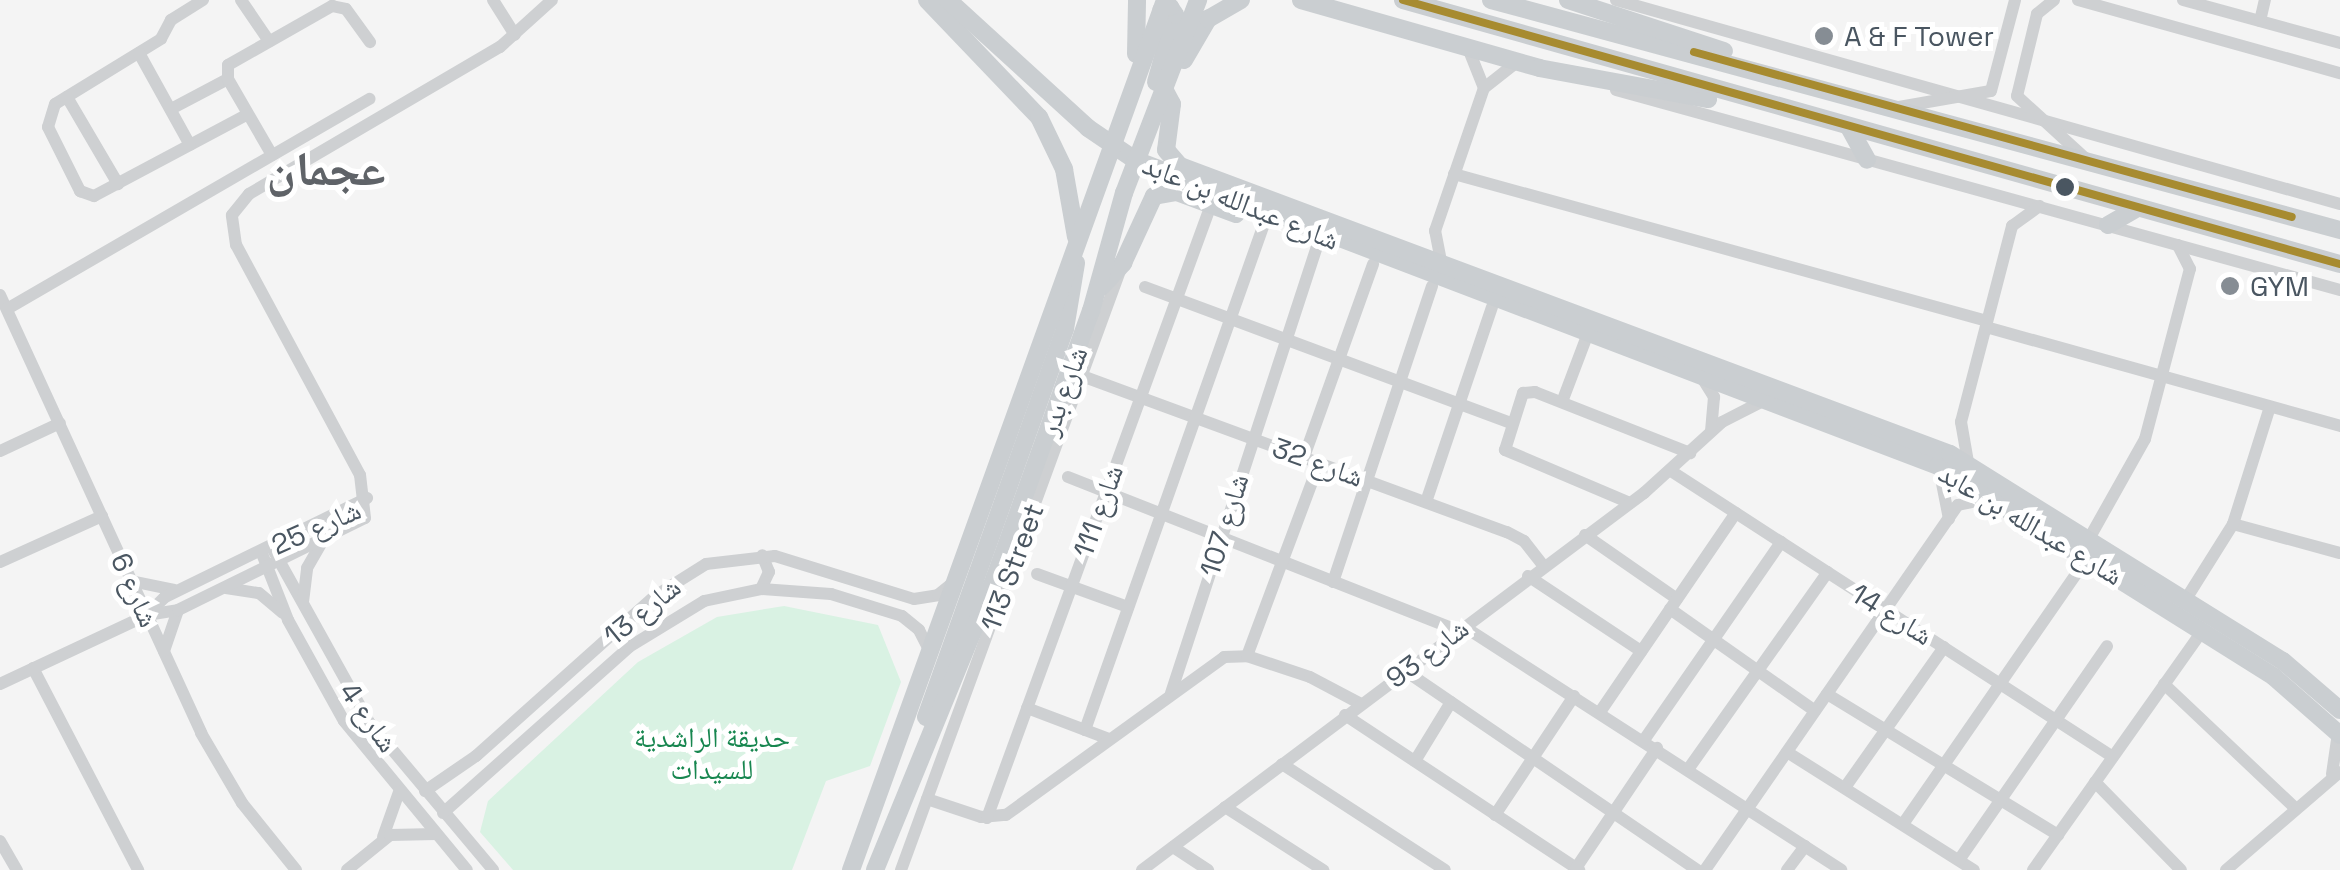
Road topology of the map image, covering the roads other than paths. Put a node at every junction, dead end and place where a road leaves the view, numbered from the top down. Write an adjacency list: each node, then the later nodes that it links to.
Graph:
1 (203, 0): 29 (street)
2 (241, 0): 25 (street)
3 (493, 0): 24 (street)
4 (552, 0): 24 (street)
5 (927, 0): 199 (main road, شارع بدر)
6 (948, 0): 72 (main road, شارع عبدالله بن عابد)
7 (966, 0): 72 (main road, شارع عبدالله بن عابد)
8 (1138, 0): 38 (main road)
9 (1198, 0): 35 (main road, شارع بدر)
10 (1241, 0): 35 (main road)
11 (1403, 0): 44 (main road)
12 (1491, 0): 31 (main road)
13 (1568, 0): 31 (main road)
14 (1616, 0): 40 (street)
15 (2054, 0): 22 (street)
16 (2078, 0): 32 (street)
17 (2183, 0): 23 (street)
18 (2266, 0): 23 (street)
19 (2017, 3): 40 (street)
20 (1163, 5): 38 (main road, شارع بدر); 47 (main road)
21 (1300, 6): 28 (main road)
22 (2035, 7): 45 (street)
23 (2260, 21): 27 (street)
24 (515, 36): 118 (street)
25 (268, 41): 26 (street); 34 (street)
26 (370, 42)
27 (2340, 42)
28 (1468, 48): 30 (main road); 36 (street)
29 (139, 53): 37 (street); 42 (street)
30 (1518, 62): 33 (main road); 36 (street)
31 (1745, 65): 41 (main road)
32 (2340, 72)
33 (1571, 74): 44 (main road); 50 (street)
34 (228, 79): 42 (street); 43 (street)
35 (1167, 82): 47 (main road, شارع بدر); 52 (main road, شارع عبدالله بن عابد)
36 (1484, 88): 53 (street)
37 (66, 97): 54 (street); 54 (street)
38 (1129, 98): 145 (main road, شارع بدر)
39 (369, 99): 49 (street)
40 (1965, 99): 41 (street); 45 (street)
41 (1898, 107): 51 (main road)
42 (171, 109): 48 (street)
43 (248, 114): 48 (street); 49 (street)
44 (1808, 117): 46 (main road)
45 (2036, 118): 51 (street); 58 (street)
46 (1850, 128): 50 (main road); 61 (main road)
47 (1148, 132): 56 (main road, شارع بدر)
48 (190, 145): 54 (street)
49 (272, 155): 83 (street)
50 (1867, 160): 57 (street)
51 (2087, 160): 66 (main road)
52 (1180, 166): 55 (main road); 69 (main road, شارع عبدالله بن عابد)
53 (1454, 174): 65 (street); 85 (street)
54 (118, 184)
55 (1177, 192): 59 (main road, شارع عبدالله بن عابد); 71 (main road, شارع عبدالله بن عابد)
56 (1124, 193): 71 (main road); 79 (main road, شارع بدر)
57 (1997, 194): 60 (street); 64 (street)
58 (2340, 204)
59 (1212, 205): 62 (main road, شارع عبدالله بن عابد); 81 (street, شارع 111)
60 (2040, 206): 63 (street); 64 (street)
61 (2137, 208): 63 (main road); 74 (main road)
62 (1264, 224): 67 (main road, شارع عبدالله بن عابد); 84 (street)
63 (2108, 225): 68 (street)
64 (2012, 226): 85 (street)
65 (1435, 230): 69 (street); 73 (street)
66 (2340, 230)
67 (1318, 244): 72 (main road, شارع عبدالله بن عابد); 89 (street, شارع 107)
68 (2178, 245): 70 (street); 75 (street)
69 (1406, 248): 73 (main road, شارع عبدالله بن عابد)
70 (2215, 255): 75 (street); 78 (street)
71 (1126, 257): 79 (main road, شارع عبدالله بن عابد); 91 (street, 113 Street)
72 (1380, 257): 76 (main road, شارع عبدالله بن عابد); 87 (main road, شارع عبدالله بن عابد); 90 (street)
73 (1441, 261): 87 (main road, شارع عبدالله بن عابد)
74 (2340, 264)
75 (2190, 269): 93 (street)
76 (1432, 286): 82 (main road, شارع عبدالله بن عابد); 94 (street)
77 (1144, 287): 81 (street)
78 (2340, 290)
79 (1098, 291): 199 (main road, شارع بدر)
80 (0, 294): 83 (street, شارع 6)
81 (1176, 299): 84 (street); 95 (street, شارع 111)
82 (1492, 307): 87 (main road, شارع عبدالله بن عابد); 98 (street)
83 (6, 308): 86 (street, شارع 6)
84 (1230, 319): 89 (street); 100 (street)
85 (1986, 324): 93 (street); 101 (street)
86 (16, 329): 88 (street); 102 (street, شارع 6)
87 (1582, 329): 92 (main road, شارع عبدالله بن عابد); 97 (street); 107 (main road, شارع عبدالله بن عابد)
88 (0, 337)
89 (1285, 340): 90 (street); 106 (street, شارع 107)
90 (1339, 360): 94 (street); 110 (street)
91 (1082, 376): 95 (street, شارع 32); 204 (street, 113 Street)
92 (1701, 376): 96 (main road, شارع عبدالله بن عابد); 105 (street)
93 (2162, 377): 99 (street); 129 (street)
94 (1400, 382): 98 (street); 116 (street)
95 (1140, 397): 100 (street, شارع 32); 117 (street, شارع 111)
96 (1766, 400): 105 (street, شارع 93); 113 (main road, شارع عبدالله بن عابد)
97 (1562, 402): 103 (street); 109 (street)
98 (1459, 404): 103 (street); 120 (street)
99 (2270, 406): 104 (street); 126 (street)
100 (1195, 417): 106 (street, شارع 32); 123 (street)
101 (1961, 422): 107 (street); 112 (street)
102 (60, 423): 108 (street); 124 (street, شارع 6)
103 (1510, 423): 121 (street)
104 (2340, 426)
105 (1710, 433): 109 (street, شارع 93)
106 (1251, 438): 110 (street, شارع 32); 128 (street, شارع 107)
107 (1927, 444): 112 (main road, شارع عبدالله بن عابد)
108 (0, 451)
109 (1690, 453): 114 (street, شارع 93)
110 (1304, 457): 111 (street, شارع 32)
111 (1319, 462): 116 (street, شارع 32); 137 (street)
112 (1968, 462): 129 (main road, شارع عبدالله بن عابد)
113 (1938, 466): 119 (main road, شارع عبدالله بن عابد); 125 (street)
114 (1671, 471): 121 (street, شارع 93); 122 (street, شارع 14)
115 (1068, 477): 117 (street)
116 (1367, 480): 120 (street, شارع 32); 146 (street)
117 (1106, 492): 123 (street); 147 (street, شارع 111)
118 (367, 498): 130 (street, شارع 25); 132 (street, شارع 25)
119 (1998, 500): 125 (street); 135 (main road, شارع عبدالله بن عابد)
120 (1426, 502): 139 (street, شارع 32)
121 (1630, 503): 127 (street, شارع 93)
122 (1736, 512): 131 (street, شارع 14); 153 (street)
123 (1161, 514): 128 (street); 154 (street)
124 (102, 516): 136 (street); 144 (street, شارع 6)
125 (1949, 519): 157 (street)
126 (2233, 524): 133 (street); 151 (street)
127 (1585, 535): 139 (street, شارع 93); 153 (street)
128 (1220, 537): 137 (street); 175 (street, شارع 107)
129 (2090, 537): 151 (main road, شارع عبدالله بن عابد)
130 (325, 539): 138 (street, شارع 25); 156 (street)
131 (1782, 542): 141 (street, شارع 14); 162 (street)
132 (266, 549): 138 (street, شارع 4); 149 (street, شارع 25)
133 (2340, 553)
134 (762, 555): 140 (street, شارع 13); 145 (street, شارع 13); 150 (street)
135 (2088, 557): 161 (main road, شارع عبدالله بن عابد); 173 (street)
136 (0, 562)
137 (1282, 562): 146 (street); 168 (street)
138 (273, 564): 148 (street, شارع 25); 156 (street, شارع 4); 159 (street, شارع 4)
139 (1542, 566): 143 (street, شارع 93)
140 (689, 572): 152 (street); 203 (street, شارع 13)
141 (1828, 572): 157 (street, شارع 14); 171 (street)
142 (1037, 574): 147 (street)
143 (1528, 576): 160 (street, شارع 93); 165 (street)
144 (130, 581): 149 (street); 158 (street, شارع 6)
145 (956, 581): 166 (main road, شارع بدر)
146 (1333, 582): 160 (street)
147 (1071, 586): 154 (street); 180 (street, شارع 111)
148 (224, 588): 155 (street, شارع 25); 159 (street)
149 (181, 589): 158 (street, شارع 25)
150 (761, 589): 152 (street, شارع 13); 166 (street, شارع 13)
151 (2186, 599): 181 (main road, شارع عبدالله بن عابد)
152 (704, 601): 210 (street, شارع 13)
153 (1673, 604): 162 (street); 165 (street)
154 (1128, 607): 187 (street)
155 (178, 610): 158 (street, شارع 25); 167 (street)
156 (306, 614): 203 (street, شارع 4)
157 (1883, 614): 164 (street, شارع 14); 176 (street)
158 (147, 615): 167 (street, شارع 6); 169 (street, شارع 25)
159 (288, 620): 202 (street, شارع 4)
160 (1460, 628): 170 (street, شارع 93); 177 (street)
161 (2202, 630): 174 (street); 188 (main road, شارع عبدالله بن عابد)
162 (1714, 639): 171 (street); 190 (street)
163 (2107, 646): 185 (street)
164 (1944, 648): 173 (street, شارع 14); 186 (street)
165 (1641, 651): 182 (street)
166 (930, 652): 229 (main road, شارع بدر)
167 (163, 653): 225 (street, شارع 6)
168 (1247, 656): 175 (street); 179 (street)
169 (33, 668): 172 (street, شارع 25); 224 (street)
170 (1404, 670): 178 (street); 179 (street, شارع 93)
171 (1760, 670): 183 (street); 197 (street)
172 (0, 684)
173 (2000, 684): 185 (street, شارع 14); 195 (street)
174 (2164, 684): 193 (street); 207 (street)
175 (1171, 693): 189 (street)
176 (1827, 694): 183 (street); 186 (street)
177 (1574, 696): 182 (street); 192 (street)
178 (1452, 702): 192 (street); 194 (street)
179 (1360, 704): 184 (street, شارع 93)
180 (1027, 708): 187 (street); 212 (street, شارع 111)
181 (2340, 710)
182 (1600, 712): 190 (street)
183 (1815, 712): 191 (street)
184 (1345, 715): 194 (street); 196 (street, شارع 93)
185 (2056, 720): 193 (street, شارع 14); 205 (street)
186 (1888, 727): 195 (street); 201 (street)
187 (1084, 730): 189 (street)
188 (2339, 734): 198 (street)
189 (1109, 739): 212 (street)
190 (1651, 744): 197 (street); 208 (street)
191 (1786, 752): 201 (street); 209 (street)
192 (1534, 756): 208 (street); 211 (street)
193 (2113, 756): 200 (street)
194 (1414, 761): 211 (street)
195 (1945, 763): 205 (street); 213 (street)
196 (1282, 764): 206 (street, شارع 93); 235 (street)
197 (1689, 768): 209 (street)
198 (2336, 773): 207 (street)
199 (910, 776): 230 (main road, شارع بدر)
200 (2095, 782): 215 (street); 242 (street)
201 (1846, 786): 213 (street)
202 (399, 792): 214 (street, شارع 4); 216 (street)
203 (425, 792): 210 (street, شارع 4)
204 (927, 798): 212 (street); 231 (street, 113 Street)
205 (2001, 799): 215 (street); 220 (street)
206 (1226, 807): 218 (street, شارع 93); 234 (street)
207 (2294, 808): 221 (street)
208 (1615, 810): 222 (street); 236 (street)
209 (1746, 812): 219 (street); 237 (street)
210 (444, 813): 228 (street, شارع 4)
211 (1495, 814): 222 (street)
212 (987, 818)
213 (1903, 824): 220 (street)
214 (436, 834): 216 (street); 227 (street, شارع 4)
215 (2058, 835): 241 (street)
216 (382, 839): 226 (street)
217 (0, 841): 223 (street)
218 (1173, 846): 232 (street, شارع 93); 233 (street)
219 (1804, 846): 238 (street); 239 (street)
220 (1959, 860): 240 (street)
221 (2243, 865): 243 (street)
222 (1577, 869)
223 (17, 870)
224 (138, 870)
225 (296, 870)
226 (347, 870)
227 (467, 870)
228 (493, 870)
229 (850, 870)
230 (875, 870)
231 (901, 870)
232 (1142, 870)
233 (1208, 870)
234 (1322, 870)
235 (1445, 870)
236 (1697, 870)
237 (1705, 870)
238 (1788, 870)
239 (1841, 870)
240 (1974, 870)
241 (2033, 870)
242 (2181, 870)
243 (2226, 870)

